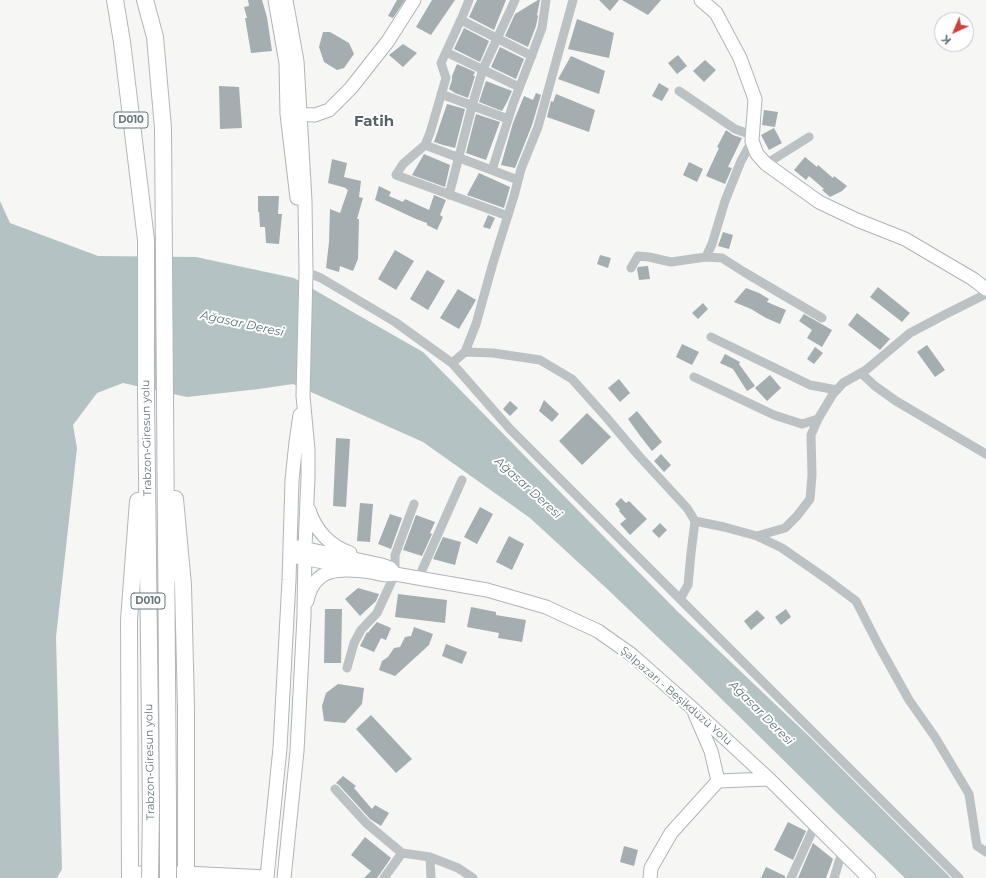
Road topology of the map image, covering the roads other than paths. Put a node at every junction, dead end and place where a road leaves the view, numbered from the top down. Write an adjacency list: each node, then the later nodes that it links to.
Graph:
1 (115, 0): 44 (highway, Trabzon-Giresun yolu / D010)
2 (145, 0): 45 (highway, D010)
3 (275, 0): 20 (main road)
4 (286, 0): 21 (main road)
5 (414, 0): 21 (main road)
6 (469, 0): 11 (street)
7 (515, 0): 12 (street)
8 (546, 0): 14 (street)
9 (573, 0): 29 (street)
10 (701, 0): 24 (main road)
11 (461, 20): 12 (street); 13 (street)
12 (497, 38): 14 (street); 15 (street)
13 (446, 52): 15 (street); 18 (street)
14 (532, 56): 16 (street)
15 (483, 69): 16 (street); 19 (street)
16 (520, 86): 22 (street)
17 (679, 91): 24 (street)
18 (441, 94): 19 (street); 25 (street)
19 (472, 106): 22 (street); 26 (street)
20 (287, 114): 21 (main road); 34 (main road)
21 (301, 114): 34 (main road)
22 (508, 118): 28 (street)
23 (809, 137): 27 (street)
24 (752, 138): 27 (main road); 32 (street)
25 (425, 145): 26 (street); 30 (street)
26 (458, 158): 28 (street); 30 (street)
27 (766, 164): 35 (main road)
28 (492, 170): 29 (street)
29 (518, 180): 31 (street)
30 (449, 195): 31 (street)
31 (508, 216): 39 (street)
32 (706, 257): 33 (street); 37 (street)
33 (630, 268)
34 (306, 276): 40 (street); 46 (main road)
35 (986, 289)
36 (986, 294): 41 (street)
37 (822, 318)
38 (710, 337): 43 (street)
39 (465, 352): 40 (street); 52 (street)
40 (452, 363): 60 (street)
41 (861, 372): 43 (street); 48 (street)
42 (694, 376): 47 (street)
43 (837, 390): 47 (street)
44 (146, 394): 72 (highway); 75 (highway, Trabzon-Giresun yolu / D010, bridge)
45 (166, 394): 73 (highway); 76 (highway, D010, bridge)
46 (303, 396): 50 (main road); 54 (main road)
47 (818, 419): 53 (street)
48 (986, 454)
49 (462, 480): 59 (street)
50 (307, 504): 55 (main road); 56 (main road)
51 (414, 504): 58 (street)
52 (695, 521): 53 (street); 60 (street)
53 (757, 536): 69 (street)
54 (289, 550): 55 (main road); 74 (main road)
55 (304, 554): 56 (main road); 57 (main road); 61 (main road)
56 (382, 565): 58 (main road)
57 (370, 572): 58 (main road, Şalpazarı - Beşikdüzü Yolu); 61 (main road)
58 (395, 574): 59 (main road, Şalpazarı - Beşikdüzü Yolu); 62 (street)
59 (419, 577): 63 (main road, Şalpazarı - Beşikdüzü Yolu)
60 (680, 599): 85 (street)
61 (304, 616): 77 (main road)
62 (347, 668)
63 (692, 708): 64 (main road, Şalpazarı - Beşikdüzü Yolu); 65 (main road)
64 (769, 778): 65 (main road); 67 (main road, Şalpazarı - Beşikdüzü Yolu)
65 (718, 781): 81 (main road)
66 (334, 789): 70 (street)
67 (816, 825): 68 (main road, Şalpazarı - Beşikdüzü Yolu); 82 (street)
68 (842, 852): 83 (street); 84 (main road, Şalpazarı - Beşikdüzü Yolu)
69 (986, 852)
70 (402, 853): 71 (street); 78 (street)
71 (430, 857): 79 (street); 80 (street)
72 (130, 876): 73 (main road)
73 (186, 876): 74 (main road)
74 (267, 877)
75 (150, 878)
76 (168, 878)
77 (284, 878)
78 (384, 878)
79 (431, 878)
80 (472, 878)
81 (650, 878)
82 (791, 878)
83 (834, 878)
84 (869, 878)
85 (959, 878)

